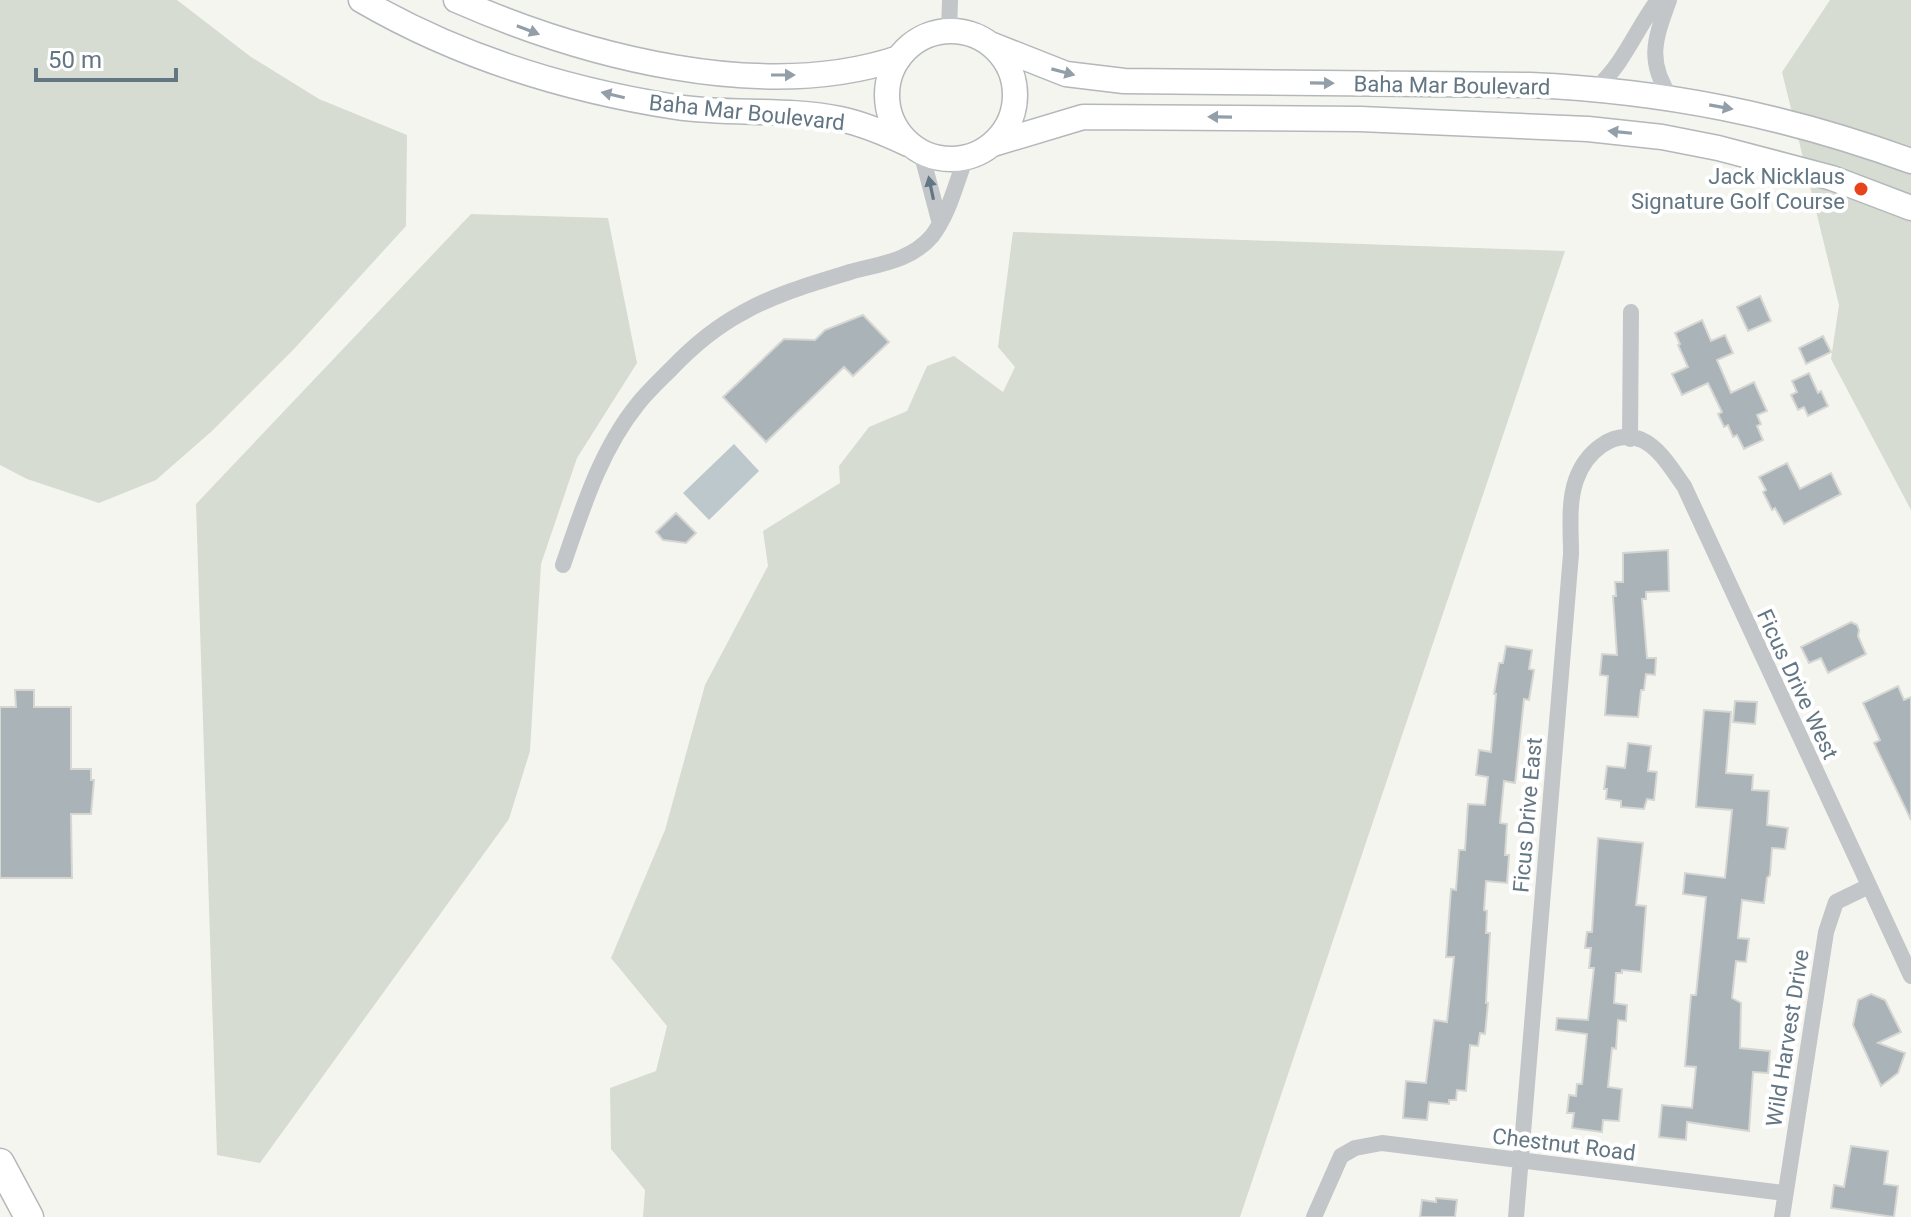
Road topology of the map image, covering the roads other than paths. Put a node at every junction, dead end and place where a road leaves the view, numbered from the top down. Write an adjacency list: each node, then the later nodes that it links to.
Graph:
1 (361, 0): 12 (main road, Baha Mar Boulevard, one-way to 1)
2 (456, 0): 8 (main road, Baha Mar Boulevard, one-way to 8)
3 (950, 0): 6 (street)
4 (1658, 0): 9 (street)
5 (1669, 0): 10 (street)
6 (949, 31): 7 (main road); 8 (main road)
7 (990, 44): 9 (main road, Baha Mar Boulevard, one-way to 9); 11 (main road)
8 (899, 58): 12 (main road)
9 (1596, 88): 10 (main road, Baha Mar Boulevard)
10 (1671, 98): 14 (main road, Baha Mar Boulevard, one-way to 14)
11 (993, 144): 13 (main road); 15 (main road, Baha Mar Boulevard, one-way to 11)
12 (915, 148): 13 (main road); 16 (street, one-way to 12)
13 (966, 158): 16 (street)
14 (1911, 161)
15 (1911, 208)
16 (940, 224): 19 (street)
17 (1631, 312): 18 (street)
18 (1624, 438): 20 (street, Ficus Drive West); 22 (street, Ficus Drive East)
19 (563, 565)
20 (1867, 887): 21 (street, Ficus Drive West); 24 (street, Wild Harvest Drive)
21 (1911, 976)
22 (1522, 1161): 24 (street, Chestnut Road); 26 (street, Chestnut Road); 27 (street, Ficus Drive East)
23 (0, 1163): 25 (highway)
24 (1784, 1193): 28 (street, Wild Harvest Drive)
25 (29, 1217)
26 (1314, 1217)
27 (1516, 1217)
28 (1782, 1217)

